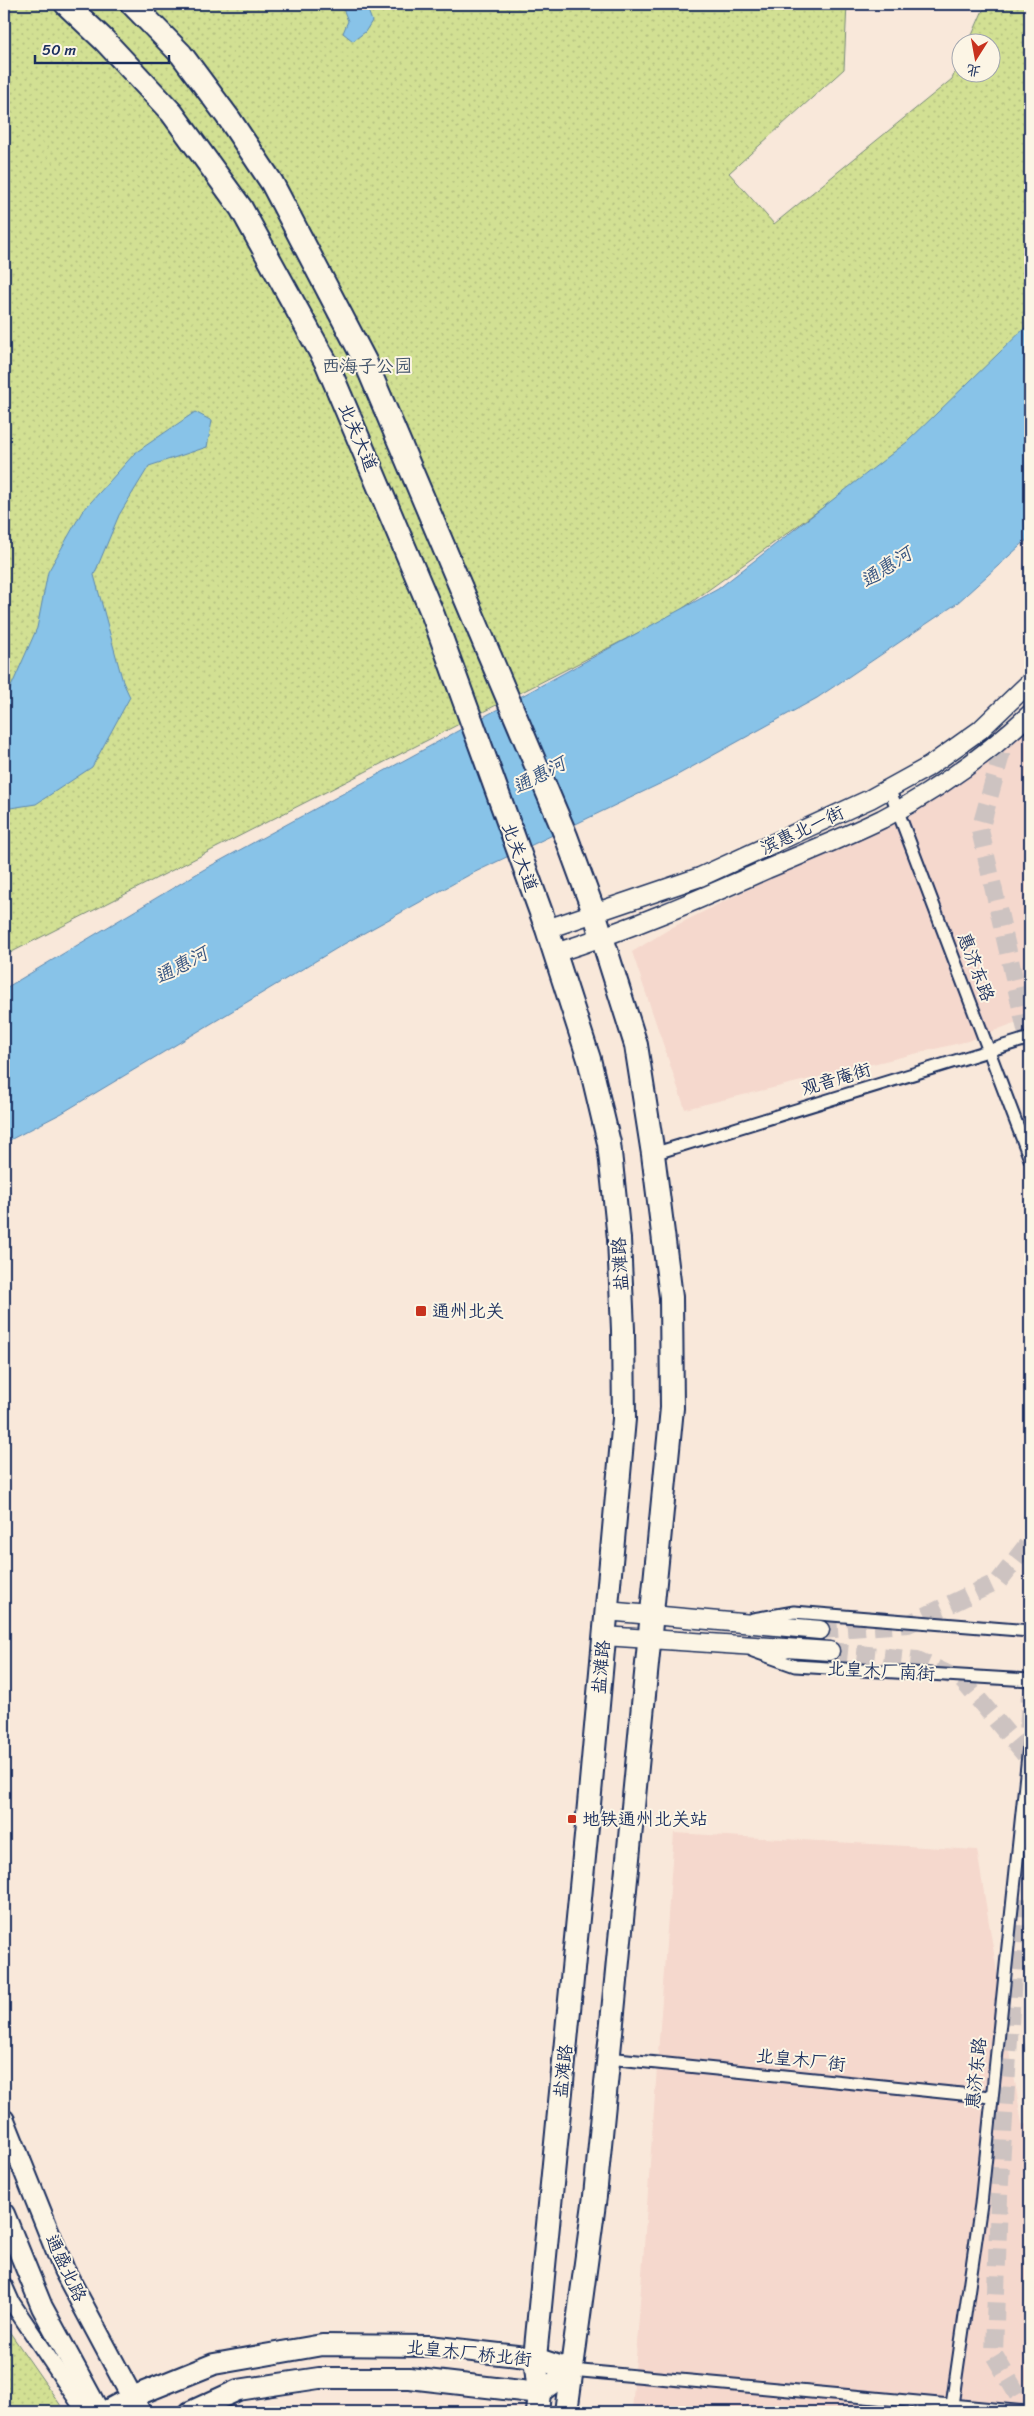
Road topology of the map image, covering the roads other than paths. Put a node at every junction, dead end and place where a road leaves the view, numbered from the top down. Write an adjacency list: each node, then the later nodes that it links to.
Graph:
1 (66, 4): 8 (main road, 北关大道)
2 (132, 4): 7 (main road, 北关大道)
3 (1030, 682): 5 (street, 滨惠北一街)
4 (1030, 714): 6 (street, 滨惠北一街)
5 (889, 788): 6 (street, 惠济东路); 7 (street, 滨惠北一街)
6 (897, 809): 9 (street, 滨惠北一街); 12 (street, 惠济东路)
7 (595, 915): 8 (street, 滨惠北一街); 9 (main road, 北关大道)
8 (547, 929): 10 (main road, 盐滩路)
9 (602, 938): 10 (street, 滨惠北一街); 13 (main road)
10 (555, 953): 15 (main road, 盐滩路)
11 (1030, 1038): 12 (street, 观音庵街)
12 (989, 1051): 13 (street, 观音庵街); 14 (street, 惠济东路)
13 (653, 1154): 16 (main road)
14 (1030, 1159)
15 (606, 1611): 16 (street); 20 (main road, 盐滩路)
16 (653, 1614): 17 (street); 21 (main road)
17 (738, 1621): 18 (street); 19 (street)
18 (820, 1630)
19 (1030, 1631)
20 (604, 1636): 21 (street, 北皇木厂南街); 31 (main road, 盐滩路)
21 (650, 1639): 22 (street, 北皇木厂南街); 26 (main road)
22 (736, 1645): 23 (street, 北皇木厂南街); 24 (street, 北皇木厂南街)
23 (830, 1651)
24 (1030, 1680)
25 (1030, 1736): 27 (street, 惠济东路)
26 (608, 2058): 27 (street, 北皇木厂街); 32 (main road)
27 (991, 2097): 35 (street, 惠济东路)
28 (4, 2120): 34 (main road, 通盛北路)
29 (4, 2214): 37 (main road, 通盛北路)
30 (4, 2285): 36 (street)
31 (535, 2358): 32 (main road, 北皇木厂桥北街); 33 (main road, 盐滩路); 34 (main road, 北皇木厂桥北街)
32 (571, 2370): 33 (main road, 北皇木厂桥北街); 35 (street); 40 (main road)
33 (538, 2402): 39 (main road, 北皇木厂桥北街)
34 (136, 2405): 38 (main road, 北皇木厂桥北街)
35 (952, 2408): 41 (street)
36 (85, 2412)
37 (99, 2412)
38 (104, 2412)
39 (190, 2412)
40 (566, 2412)
41 (1027, 2412)

